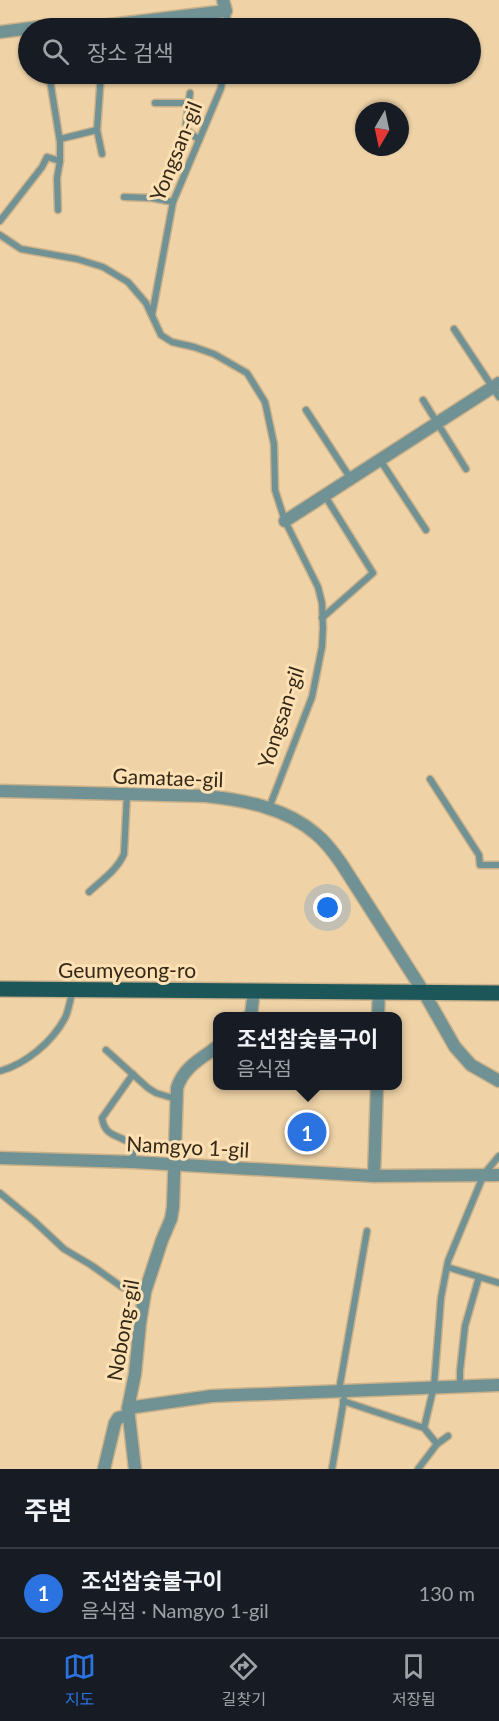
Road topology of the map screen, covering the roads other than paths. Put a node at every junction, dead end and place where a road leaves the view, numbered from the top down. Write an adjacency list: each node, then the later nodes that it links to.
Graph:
1 (222, 4): 2 (street)
2 (156, 18)
3 (18, 30): 4 (street)
4 (0, 32)
5 (51, 84): 12 (lane)
6 (101, 84): 11 (lane)
7 (222, 84): 13 (lane, Yongsan-gil)
8 (190, 93): 10 (lane)
9 (155, 103): 10 (lane)
10 (190, 103): 13 (lane)
11 (97, 130): 12 (lane); 14 (lane)
12 (60, 139): 15 (lane)
13 (199, 140): 17 (lane, Yongsan-gil)
14 (102, 154)
15 (60, 161): 18 (lane); 19 (lane)
16 (124, 197): 17 (lane)
17 (173, 202): 21 (lane, Yongsan-gil)
18 (58, 210)
19 (0, 221)
20 (0, 235): 21 (lane, Yongsan-gil)
21 (152, 315): 31 (lane, Yongsan-gil)
22 (454, 328): 23 (lane)
23 (497, 389): 26 (street)
24 (423, 400): 26 (lane)
25 (306, 410): 29 (lane)
26 (437, 423): 27 (street); 28 (lane)
27 (380, 460): 29 (street); 32 (lane)
28 (466, 469)
29 (351, 478): 30 (street)
30 (325, 495): 31 (street); 33 (lane)
31 (285, 521): 33 (lane, Yongsan-gil)
32 (426, 530)
33 (322, 618): 37 (lane, Yongsan-gil)
34 (430, 779): 38 (lane)
35 (0, 791): 36 (street, Gamatae-gil)
36 (127, 794): 37 (street, Gamatae-gil); 39 (lane)
37 (269, 808): 43 (street, Gamatae-gil)
38 (499, 865)
39 (89, 892)
40 (0, 989): 41 (main road, Geumyeong-ro)
41 (73, 990): 42 (main road, Geumyeong-ro); 50 (lane)
42 (255, 991): 44 (main road, Geumyeong-ro); 46 (street)
43 (423, 991): 44 (main road, Geumyeong-ro); 45 (main road, Geumyeong-ro); 52 (street)
44 (379, 992): 47 (street)
45 (499, 993)
46 (252, 1012)
47 (378, 1012)
48 (106, 1050): 51 (lane)
49 (213, 1050): 54 (street)
50 (0, 1071)
51 (133, 1074): 54 (lane); 57 (lane)
52 (499, 1081)
53 (377, 1090): 61 (street)
54 (176, 1099): 58 (street)
55 (499, 1156): 59 (lane)
56 (0, 1158): 57 (street, Namgyo 1-gil)
57 (133, 1162): 58 (street, Namgyo 1-gil)
58 (175, 1165): 61 (street, Namgyo 1-gil); 67 (street, Nobong-gil)
59 (484, 1174): 60 (street, Namgyo 1-gil); 61 (street, Namgyo 1-gil); 64 (lane)
60 (499, 1174)
61 (374, 1176)
62 (0, 1193): 67 (lane)
63 (367, 1231): 71 (lane)
64 (447, 1267): 65 (lane); 69 (lane)
65 (479, 1277): 66 (lane); 70 (lane)
66 (499, 1283)
67 (145, 1292): 72 (street, Nobong-gil)
68 (499, 1385): 70 (street)
69 (434, 1386): 70 (street); 71 (street); 73 (lane)
70 (460, 1386)
71 (343, 1394): 72 (street); 73 (lane); 78 (lane)
72 (128, 1411): 76 (street); 77 (street, Nobong-gil)
73 (424, 1428): 75 (lane)
74 (448, 1436): 75 (lane)
75 (437, 1443): 79 (lane)
76 (104, 1469)
77 (135, 1469)
78 (332, 1469)
79 (418, 1469)

